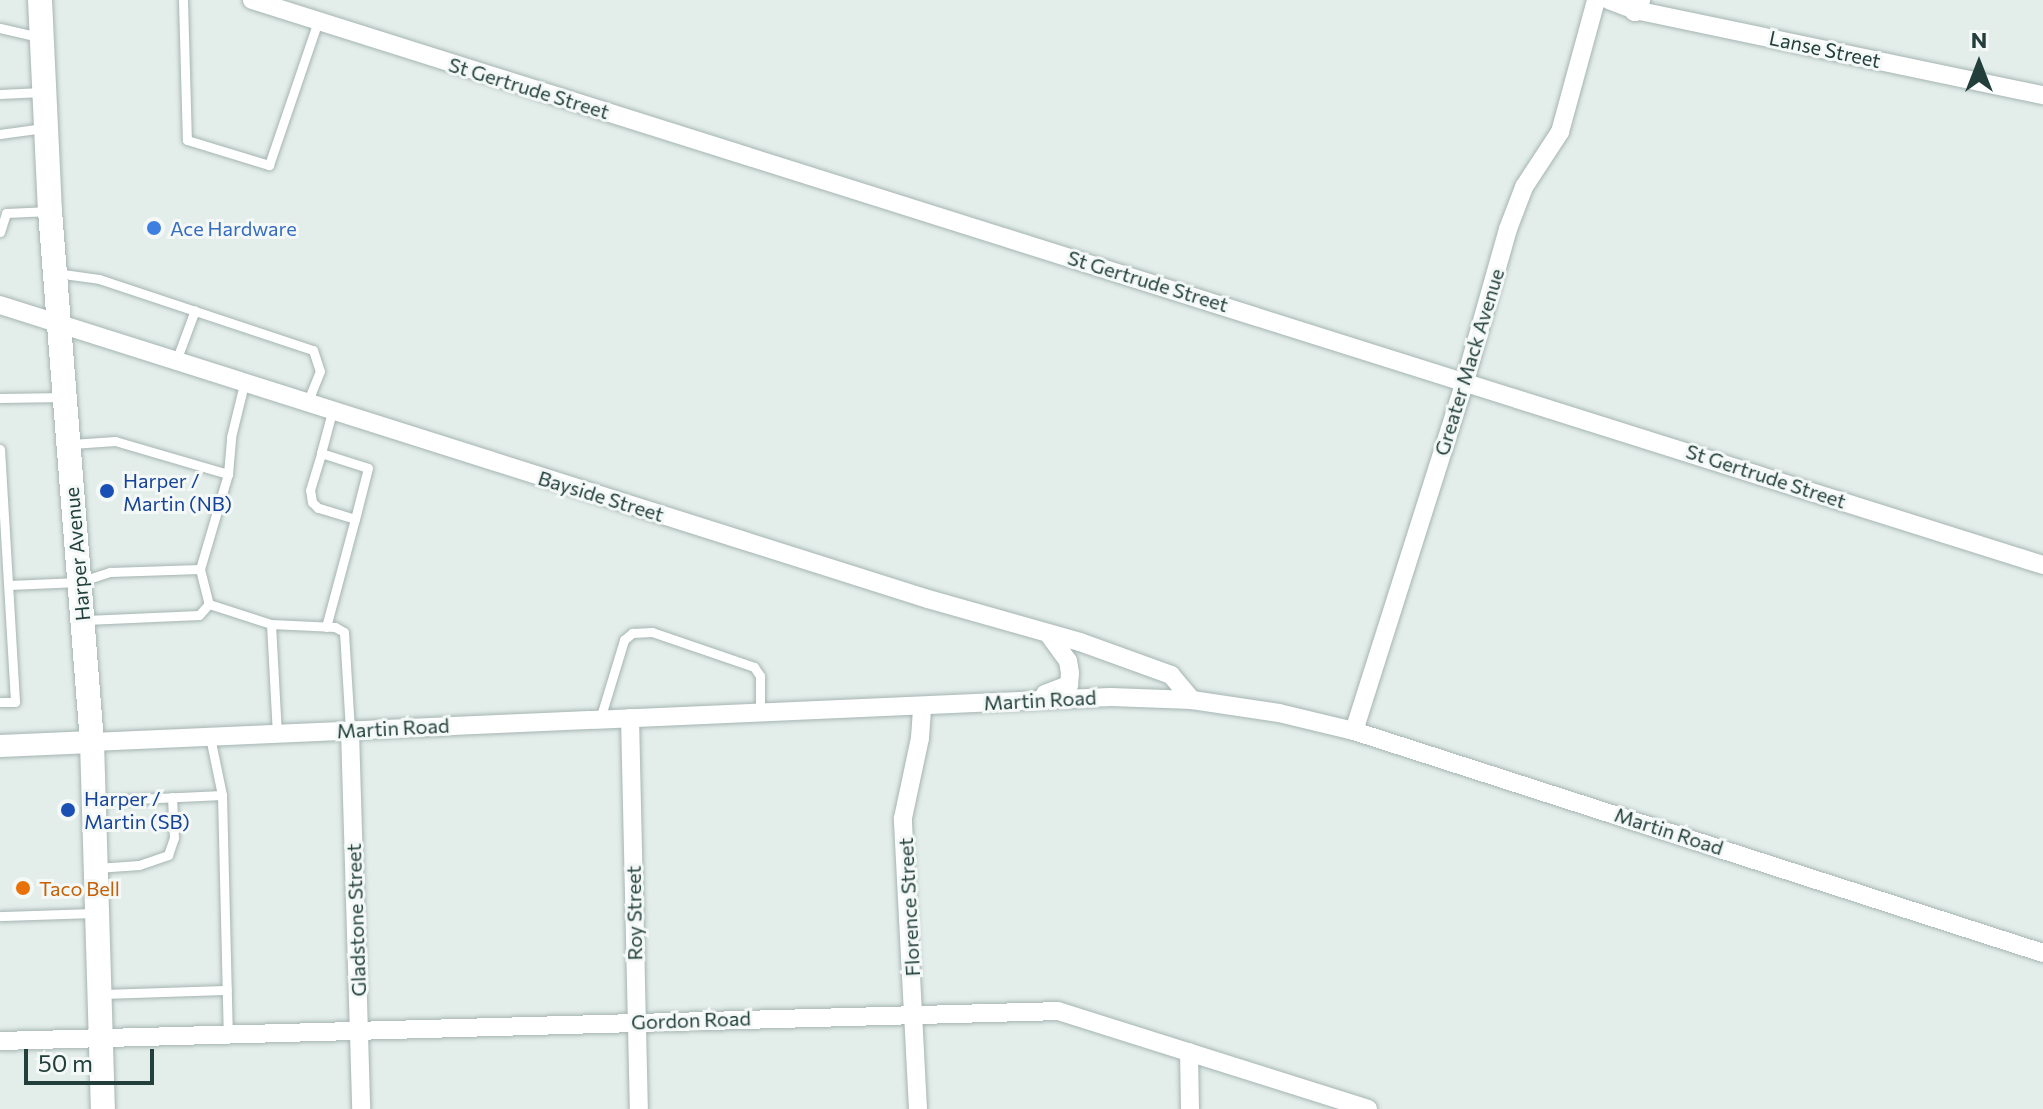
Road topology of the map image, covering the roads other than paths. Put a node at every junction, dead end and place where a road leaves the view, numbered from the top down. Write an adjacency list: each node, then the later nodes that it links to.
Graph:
1 (40, 0): 9 (main road, Harper Avenue)
2 (183, 0): 7 (lane)
3 (252, 0): 7 (street, St Gertrude Street)
4 (1596, 0): 22 (street, Greater Mack Avenue)
5 (1609, 0): 6 (street, Lanse Street)
6 (1637, 5): 12 (street, Lanse Street)
7 (318, 21): 22 (street, St Gertrude Street)
8 (0, 28): 9 (lane)
9 (42, 37): 10 (main road, Harper Avenue)
10 (45, 92): 11 (lane); 13 (main road, Harper Avenue)
11 (0, 94)
12 (2043, 95)
13 (47, 128): 14 (lane); 15 (main road, Harper Avenue)
14 (0, 134)
15 (50, 211): 16 (lane); 17 (main road, Harper Avenue)
16 (0, 232)
17 (56, 273): 19 (lane); 20 (main road, Harper Avenue)
18 (0, 305): 20 (street, Bayside Street)
19 (195, 310): 21 (lane); 26 (lane)
20 (59, 324): 21 (street, Bayside Street); 24 (main road, Harper Avenue)
21 (176, 361): 23 (street, Bayside Street)
22 (1465, 381): 33 (street, St Gertrude Street); 51 (street, Greater Mack Avenue)
23 (244, 384): 26 (street, Bayside Street); 31 (lane)
24 (64, 397): 25 (lane); 28 (main road, Harper Avenue)
25 (0, 398)
26 (307, 404): 27 (street, Bayside Street)
27 (332, 412): 30 (lane); 42 (street, Bayside Street)
28 (68, 444): 31 (lane); 35 (main road, Harper Avenue)
29 (0, 449): 36 (lane)
30 (321, 453): 32 (lane); 32 (lane)
31 (228, 474): 34 (lane)
32 (355, 519): 41 (lane)
33 (2043, 565)
34 (200, 569): 35 (lane); 38 (lane)
35 (79, 582): 36 (lane); 39 (main road, Harper Avenue)
36 (9, 585): 37 (lane)
37 (5, 600): 44 (lane)
38 (209, 604): 39 (lane); 40 (lane)
39 (82, 620): 54 (main road, Harper Avenue)
40 (271, 624): 41 (lane); 52 (lane)
41 (326, 627): 50 (lane)
42 (1050, 636): 43 (street, Bayside Street); 45 (street)
43 (1192, 700): 45 (street, Martin Road); 51 (street, Martin Road)
44 (0, 702)
45 (1008, 702): 46 (street, Martin Road)
46 (922, 706): 47 (street, Martin Road); 65 (street, Florence Street)
47 (760, 712): 48 (street, Martin Road); 49 (lane)
48 (630, 718): 49 (street, Martin Road); 66 (street, Roy Street)
49 (600, 719): 50 (street, Martin Road)
50 (350, 731): 52 (street, Martin Road); 67 (street, Gladstone Street)
51 (1354, 731): 62 (street, Martin Road)
52 (277, 734): 53 (street, Martin Road)
53 (210, 737): 54 (street, Martin Road); 56 (lane)
54 (92, 742): 55 (street, Martin Road); 58 (main road, Harper Avenue)
55 (0, 746)
56 (222, 795): 57 (lane); 63 (lane)
57 (172, 797): 58 (lane); 59 (lane)
58 (95, 801): 59 (main road, Harper Avenue)
59 (97, 868): 60 (main road, Harper Avenue)
60 (97, 913): 61 (lane); 64 (main road, Harper Avenue)
61 (0, 916)
62 (2043, 953)
63 (227, 990): 64 (lane); 68 (lane)
64 (100, 994): 69 (main road, Harper Avenue)
65 (915, 1014): 66 (street, Gordon Road); 71 (street, Gordon Road); 75 (street, Florence Street)
66 (637, 1021): 67 (street, Gordon Road); 74 (street, Roy Street)
67 (360, 1032): 68 (street, Gordon Road); 73 (street, Gladstone Street)
68 (228, 1036): 69 (street, Gordon Road)
69 (101, 1039): 70 (street, Gordon Road); 72 (main road, Harper Avenue)
70 (0, 1041)
71 (1189, 1052): 76 (street); 77 (street, Gordon Road)
72 (103, 1109)
73 (361, 1109)
74 (639, 1109)
75 (918, 1109)
76 (1190, 1109)
77 (1368, 1109)

